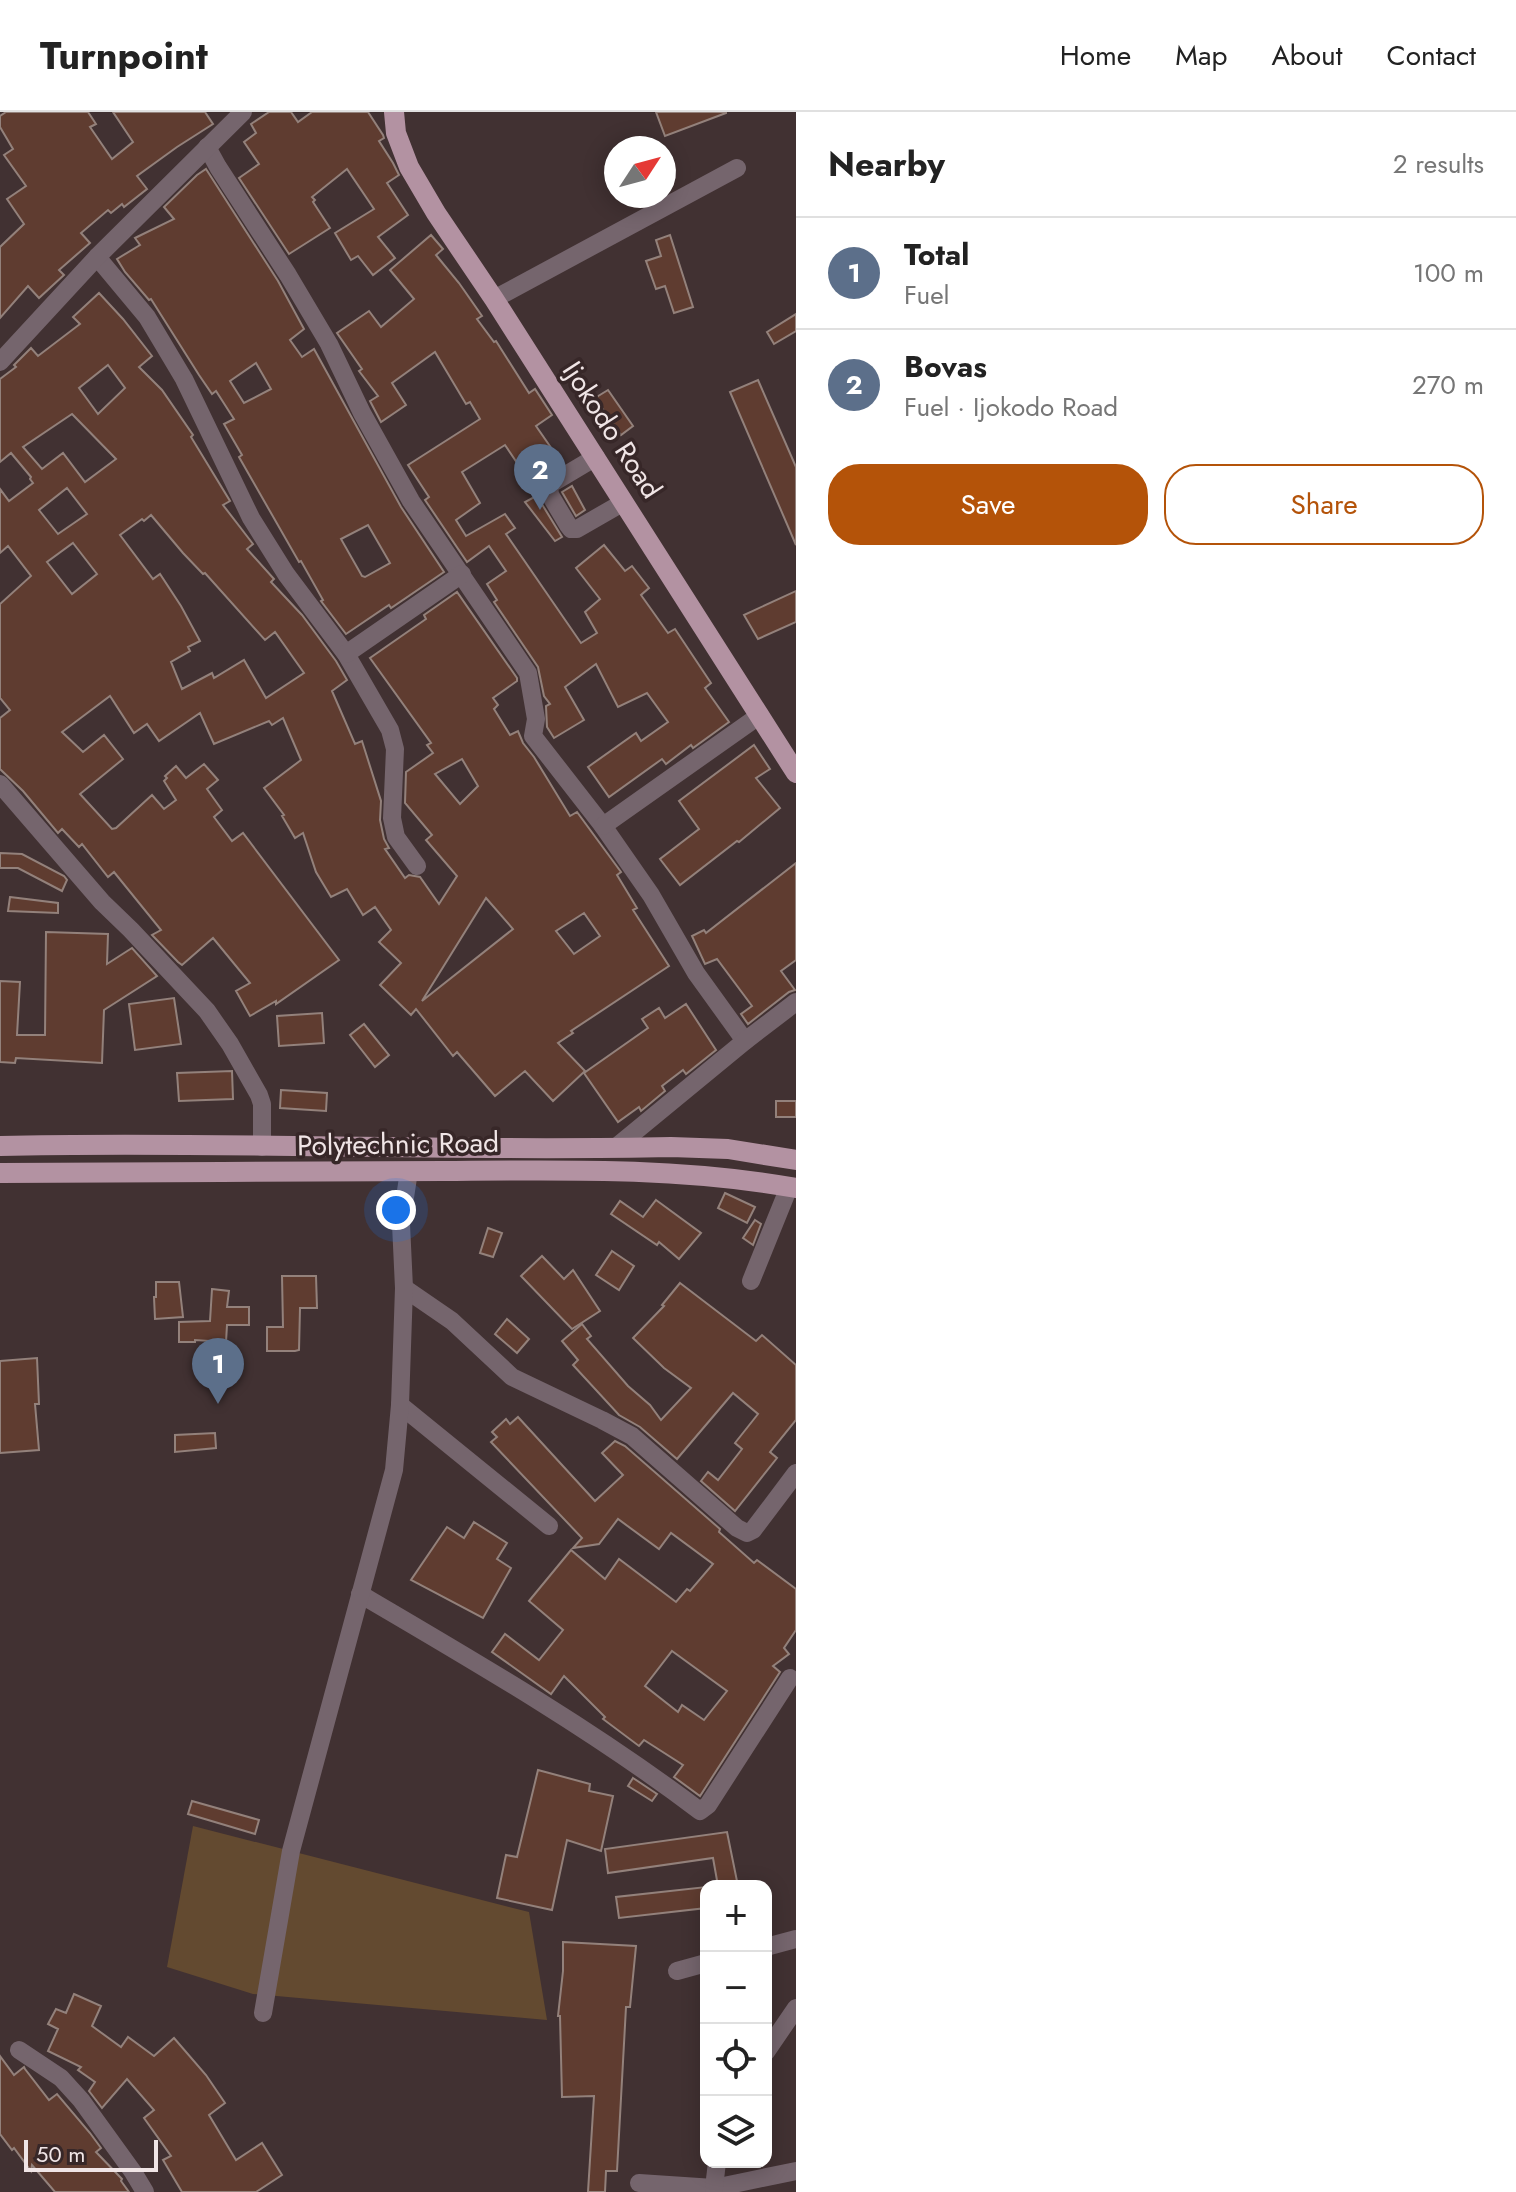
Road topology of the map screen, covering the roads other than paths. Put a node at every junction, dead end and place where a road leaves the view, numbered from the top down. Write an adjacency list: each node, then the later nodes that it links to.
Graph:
1 (243, 112): 3 (street)
2 (394, 112): 6 (main road, Ijokodo Road)
3 (207, 147): 5 (street); 10 (street)
4 (737, 168): 6 (street)
5 (97, 257): 7 (street); 11 (street)
6 (494, 299): 8 (main road, Ijokodo Road)
7 (0, 362)
8 (596, 457): 9 (main road, Ijokodo Road); 9 (street)
9 (624, 502): 12 (main road, Ijokodo Road)
10 (462, 574): 11 (street); 15 (street)
11 (346, 654): 16 (street)
12 (760, 715): 13 (main road, Ijokodo Road); 15 (street)
13 (796, 773)
14 (0, 784): 20 (street)
15 (603, 826): 18 (street)
16 (417, 866)
17 (796, 1002): 18 (street)
18 (745, 1041): 21 (street)
19 (0, 1146): 20 (main road, Polytechnic Road)
20 (262, 1147): 21 (main road, Polytechnic Road)
21 (615, 1148): 22 (main road, Polytechnic Road)
22 (796, 1160)
23 (409, 1171): 24 (main road, Polytechnic Road); 25 (main road, Polytechnic Road); 27 (street)
24 (0, 1173)
25 (792, 1188): 26 (street)
26 (751, 1281)
27 (404, 1288): 28 (street); 29 (street)
28 (400, 1405): 30 (street); 31 (street)
29 (796, 1473)
30 (549, 1526)
31 (360, 1594): 32 (street); 38 (street)
32 (790, 1678)
33 (796, 1939): 34 (street)
34 (772, 1945)
35 (700, 1965): 36 (street)
36 (677, 1971)
37 (796, 2008): 39 (street)
38 (263, 2013)
39 (772, 2043)
40 (19, 2050): 45 (street)
41 (716, 2168): 44 (street)
42 (796, 2171): 44 (street)
43 (639, 2183): 44 (street)
44 (714, 2188)
45 (145, 2192)

